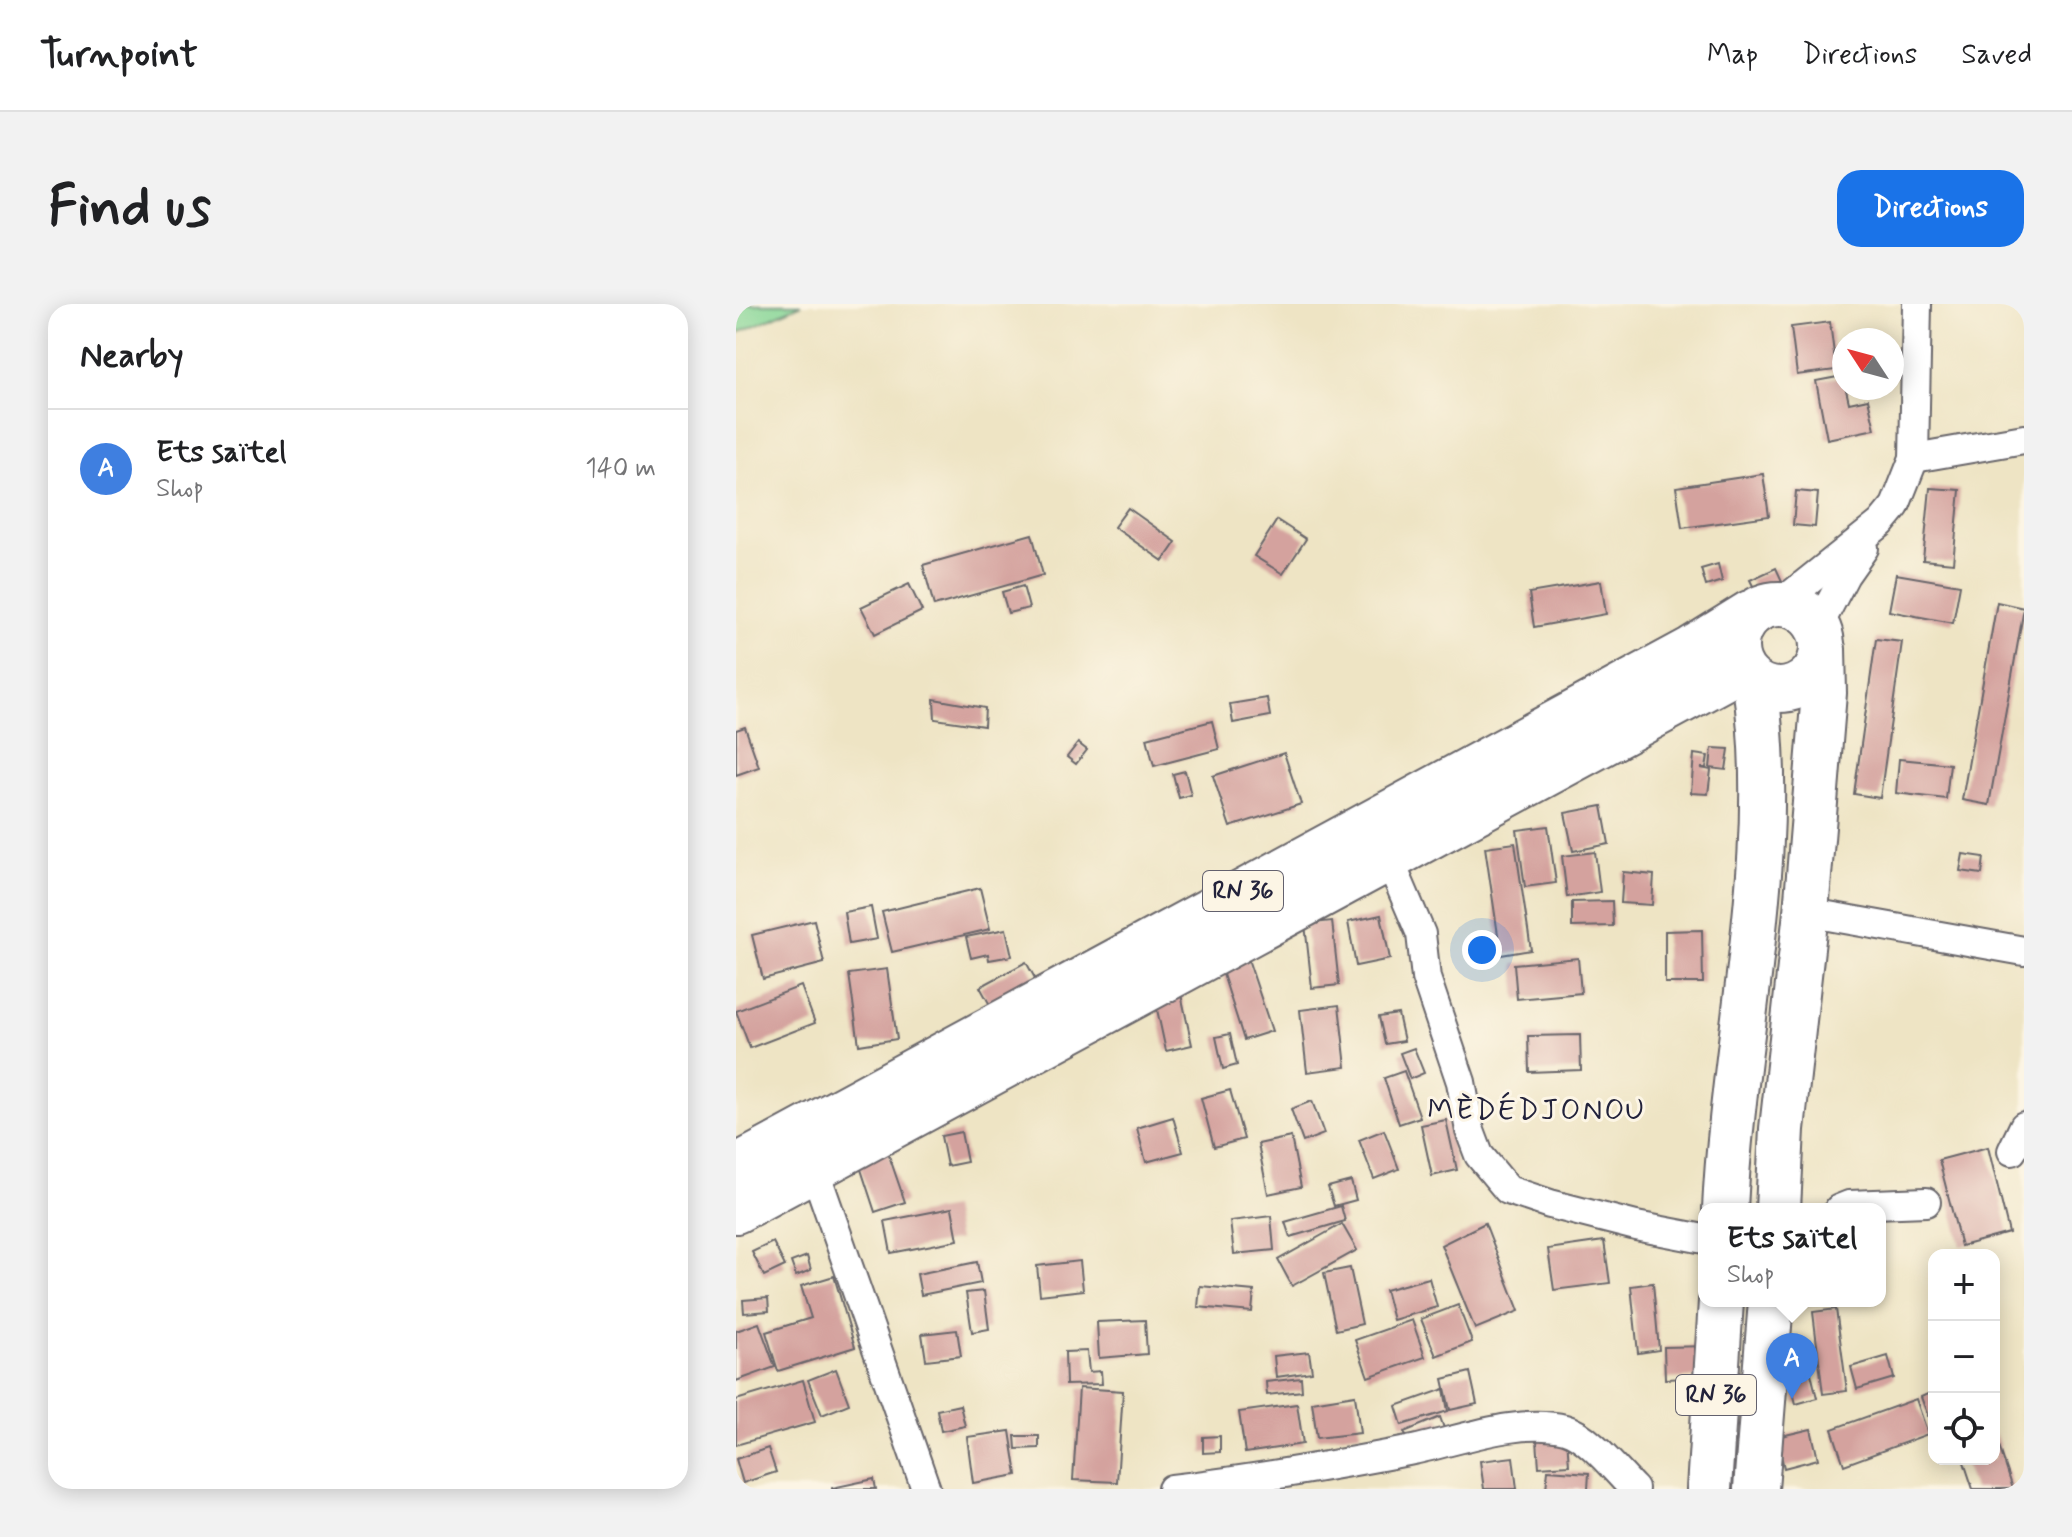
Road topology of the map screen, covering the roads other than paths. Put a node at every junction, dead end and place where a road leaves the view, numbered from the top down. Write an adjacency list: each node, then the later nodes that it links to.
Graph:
1 (1917, 304): 3 (street)
2 (2024, 439): 3 (street)
3 (1914, 458): 4 (street)
4 (1881, 523): 5 (street); 6 (street)
5 (1766, 608): 6 (main road); 7 (main road); 12 (main road, RN 36)
6 (1820, 638): 7 (main road); 9 (main road)
7 (1748, 676): 8 (main road, RN 36); 16 (main road)
8 (1389, 859): 12 (main road, RN 36); 20 (street)
9 (1806, 912): 10 (street); 17 (main road)
10 (2024, 951)
11 (2024, 1126): 13 (street)
12 (807, 1149): 14 (main road, RN 36); 19 (main road, RN 36); 23 (street)
13 (2012, 1151)
14 (736, 1167)
15 (1926, 1202): 18 (street)
16 (1726, 1203)
17 (1778, 1203)
18 (1886, 1204)
19 (736, 1211)
20 (1698, 1238)
21 (1721, 1307): 26 (main road, RN 36)
22 (1771, 1307): 27 (main road, RN 36)
23 (926, 1489)
24 (1172, 1489): 25 (street)
25 (1634, 1489)
26 (1709, 1489)
27 (1756, 1489)

